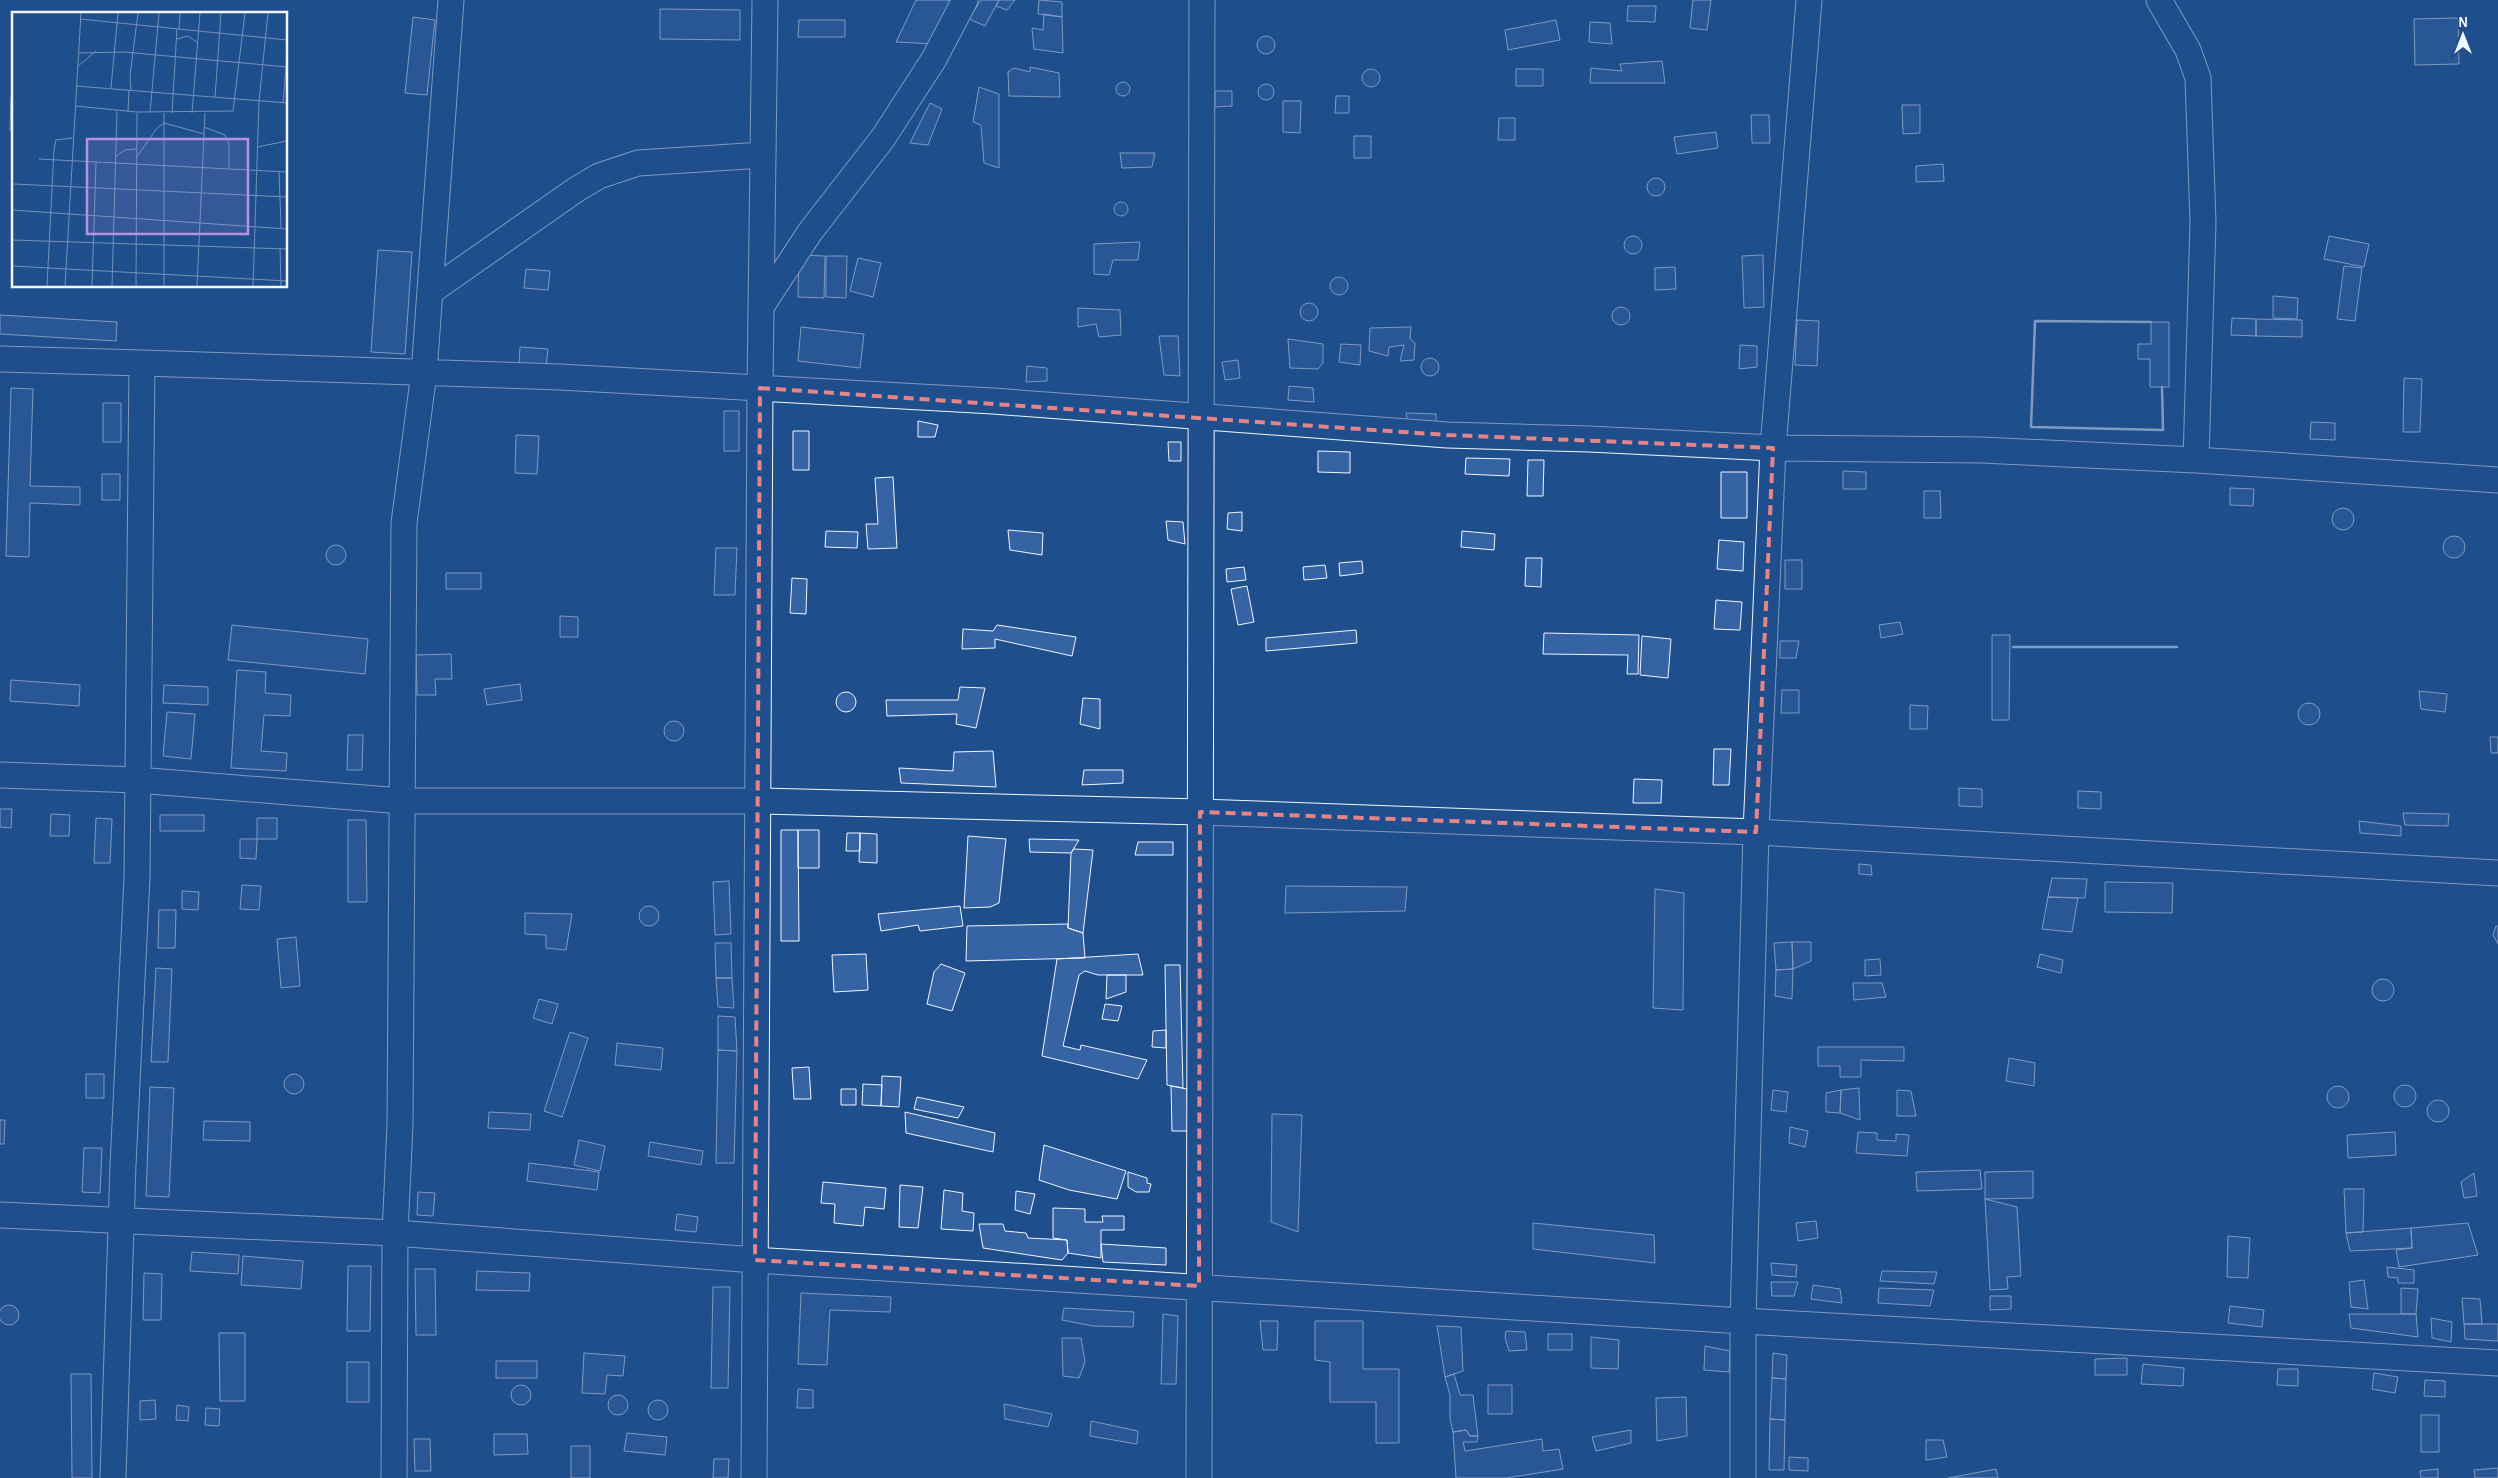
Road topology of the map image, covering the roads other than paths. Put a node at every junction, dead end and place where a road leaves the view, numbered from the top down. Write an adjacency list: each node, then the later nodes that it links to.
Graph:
1 (451, 0): 8 (street)
2 (765, 0): 7 (street)
3 (965, 0): 9 (street)
4 (1202, 0): 14 (street)
5 (1809, 0): 15 (street)
6 (2159, 0): 16 (street)
7 (763, 155): 8 (street); 9 (street)
8 (430, 292): 12 (street)
9 (761, 307): 13 (street)
10 (0, 358): 11 (street)
11 (142, 363): 12 (street); 19 (street)
12 (424, 373): 13 (street); 20 (street)
13 (760, 388): 14 (street); 21 (street)
14 (1202, 417): 15 (street); 22 (street)
15 (1773, 448): 16 (street); 23 (street)
16 (2196, 460): 17 (street)
17 (2498, 480)
18 (0, 774): 19 (street)
19 (138, 780): 20 (street); 26 (street)
20 (402, 801): 21 (street); 27 (street)
21 (758, 801): 22 (street); 28 (street)
22 (1200, 812): 23 (street); 29 (street)
23 (1756, 832): 24 (street); 30 (street)
24 (2498, 873)
25 (0, 1215): 26 (street)
26 (121, 1222): 27 (street); 32 (street)
27 (395, 1233): 28 (street); 33 (street)
28 (755, 1260): 29 (street); 34 (street)
29 (1199, 1286): 30 (street); 35 (street)
30 (1743, 1321): 31 (street); 36 (street)
31 (2498, 1363)
32 (113, 1478)
33 (394, 1478)
34 (754, 1478)
35 (1199, 1478)
36 (1743, 1478)

